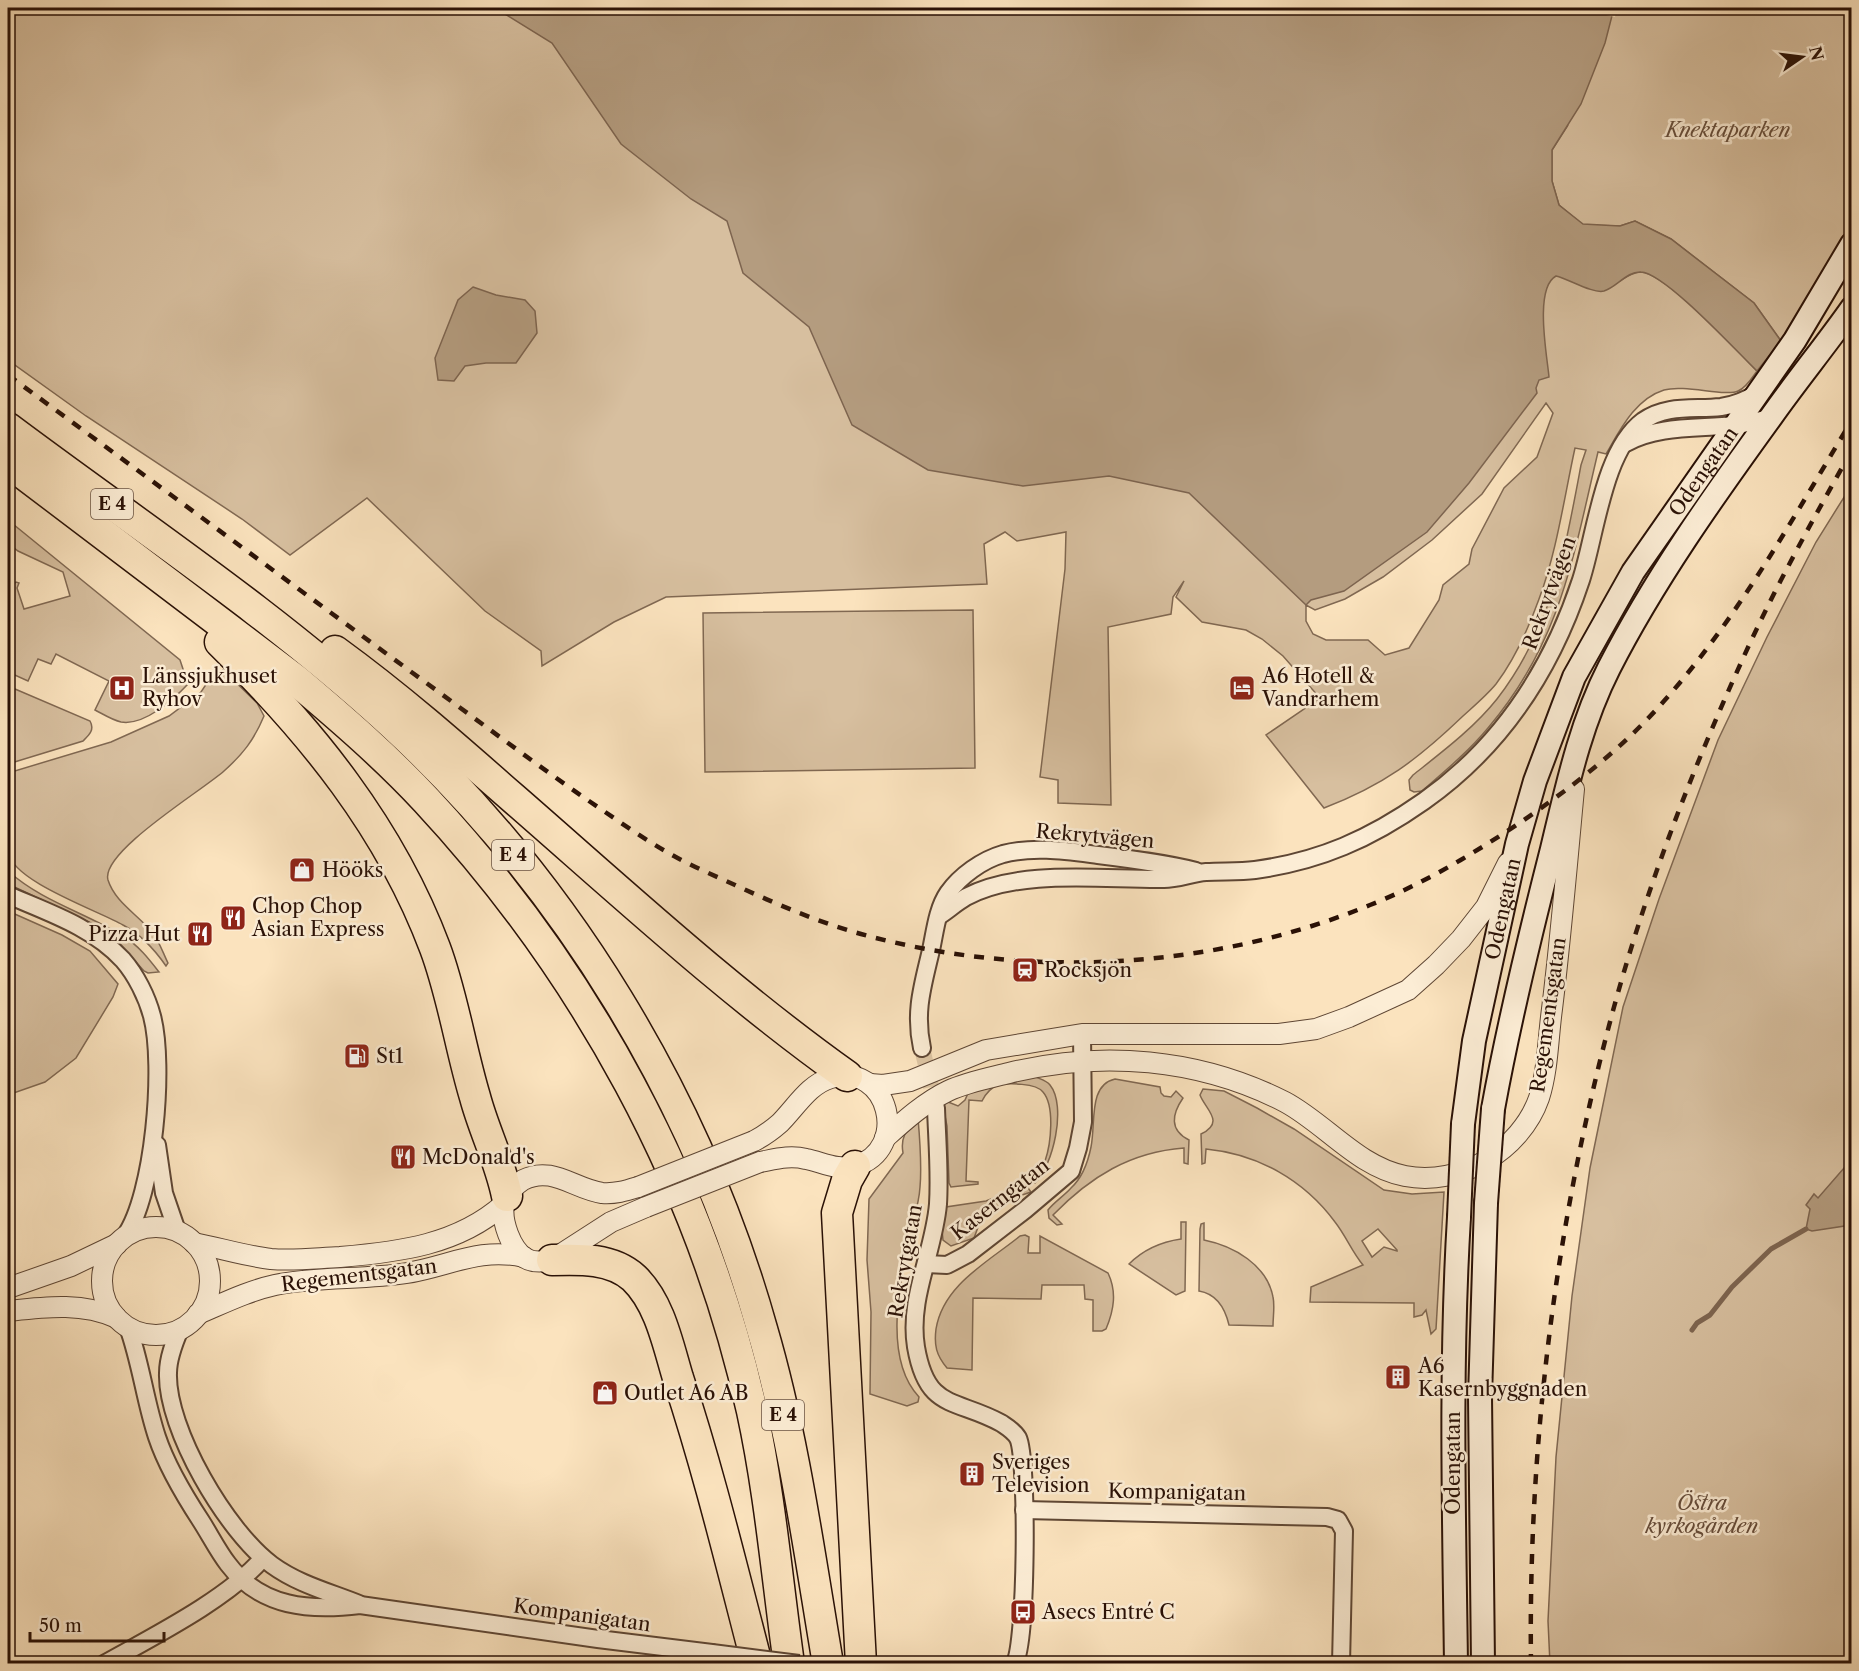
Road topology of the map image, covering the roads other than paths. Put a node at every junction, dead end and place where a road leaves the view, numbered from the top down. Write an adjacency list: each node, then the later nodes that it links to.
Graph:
1 (1851, 244): 3 (main road, Odengatan)
2 (1851, 308): 4 (main road, Odengatan)
3 (1757, 394): 5 (main road, Odengatan); 7 (street)
4 (1771, 417): 5 (street); 11 (main road, Odengatan)
5 (1735, 425): 7 (street); 12 (main road, Odengatan)
6 (8, 428): 10 (highway, E 4)
7 (1620, 446): 13 (street, Rekrytvägen)
8 (8, 462): 9 (highway, E 4)
9 (121, 546): 24 (highway); 41 (highway, E 4)
10 (216, 580): 19 (highway); 43 (highway, E 4)
11 (1580, 737): 18 (street, Regementsgatan); 48 (main road, Odengatan, bridge)
12 (1517, 844): 16 (street); 47 (main road, Odengatan, bridge)
13 (1203, 872): 15 (street, Rekrytvägen); 15 (street, Rekrytvägen)
14 (8, 895): 21 (street)
15 (939, 916): 17 (street, Rekrytvägen)
16 (1082, 1034): 18 (street, Kaserngatan); 19 (street)
17 (922, 1048)
18 (1082, 1060): 22 (street, Regementsgatan); 29 (street, Kaserngatan)
19 (859, 1080): 22 (street); 24 (street, Regementsgatan, bridge)
20 (936, 1108): 29 (street, Rekrytgatan)
21 (154, 1131): 25 (street); 26 (street)
22 (885, 1138): 23 (street, Regementsgatan)
23 (855, 1166): 28 (street, bridge); 44 (highway)
24 (506, 1200): 27 (street, Regementsgatan); 28 (street)
25 (177, 1231): 26 (street); 27 (street)
26 (121, 1240): 30 (street); 33 (street)
27 (194, 1242): 32 (street)
28 (538, 1259): 32 (street, Regementsgatan); 40 (highway)
29 (926, 1264): 35 (street, Rekrytgatan)
30 (8, 1288)
31 (8, 1311): 33 (street)
32 (198, 1314): 34 (street)
33 (122, 1322): 34 (street); 37 (street, Kompanigatan)
34 (180, 1329): 36 (street, Kompanigatan)
35 (1024, 1510): 45 (street); 46 (street, Kompanigatan)
36 (263, 1558): 37 (street); 38 (street, Kompanigatan)
37 (242, 1580): 38 (street, Kompanigatan); 39 (street)
38 (360, 1605): 42 (street, Kompanigatan, bridge)
39 (104, 1664)
40 (757, 1664)
41 (789, 1664)
42 (799, 1664)
43 (828, 1664)
44 (861, 1664)
45 (1014, 1664)
46 (1341, 1664)
47 (1456, 1664)
48 (1483, 1664)

